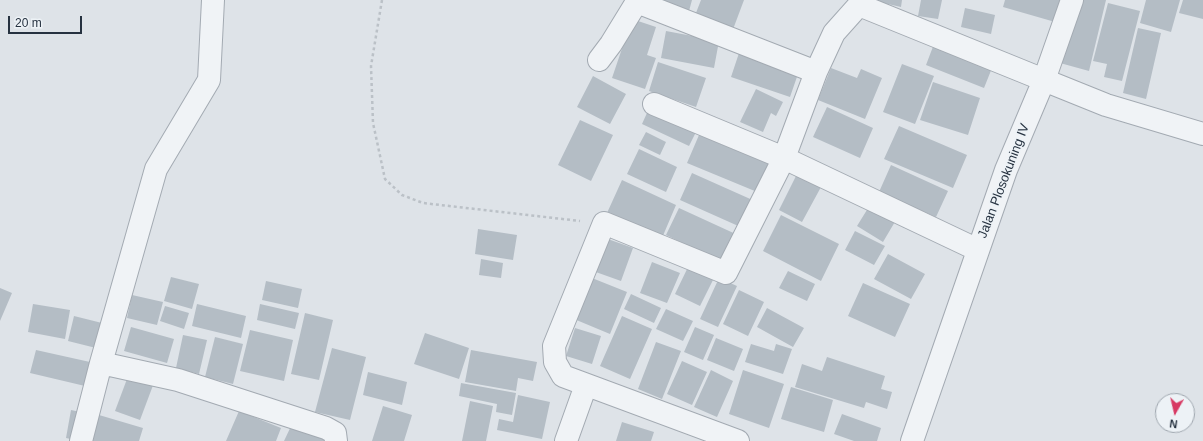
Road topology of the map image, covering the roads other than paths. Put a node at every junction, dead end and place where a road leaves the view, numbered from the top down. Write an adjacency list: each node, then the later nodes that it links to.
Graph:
1 (213, 0): 12 (street)
2 (1072, 0): 7 (street, Jalan Plosokuning IV)
3 (637, 1): 5 (street); 6 (street)
4 (860, 2): 6 (street); 7 (street)
5 (599, 60)
6 (816, 72): 10 (street)
7 (1044, 80): 9 (street); 11 (street, Jalan Plosokuning IV)
8 (654, 104): 10 (street)
9 (1203, 134)
10 (784, 158): 11 (street); 13 (street)
11 (978, 250): 18 (street, Jalan Plosokuning IV)
12 (101, 362): 14 (street); 15 (street)
13 (586, 385): 16 (street); 17 (street)
14 (81, 441)
15 (336, 441)
16 (566, 441)
17 (738, 441)
18 (912, 441)

